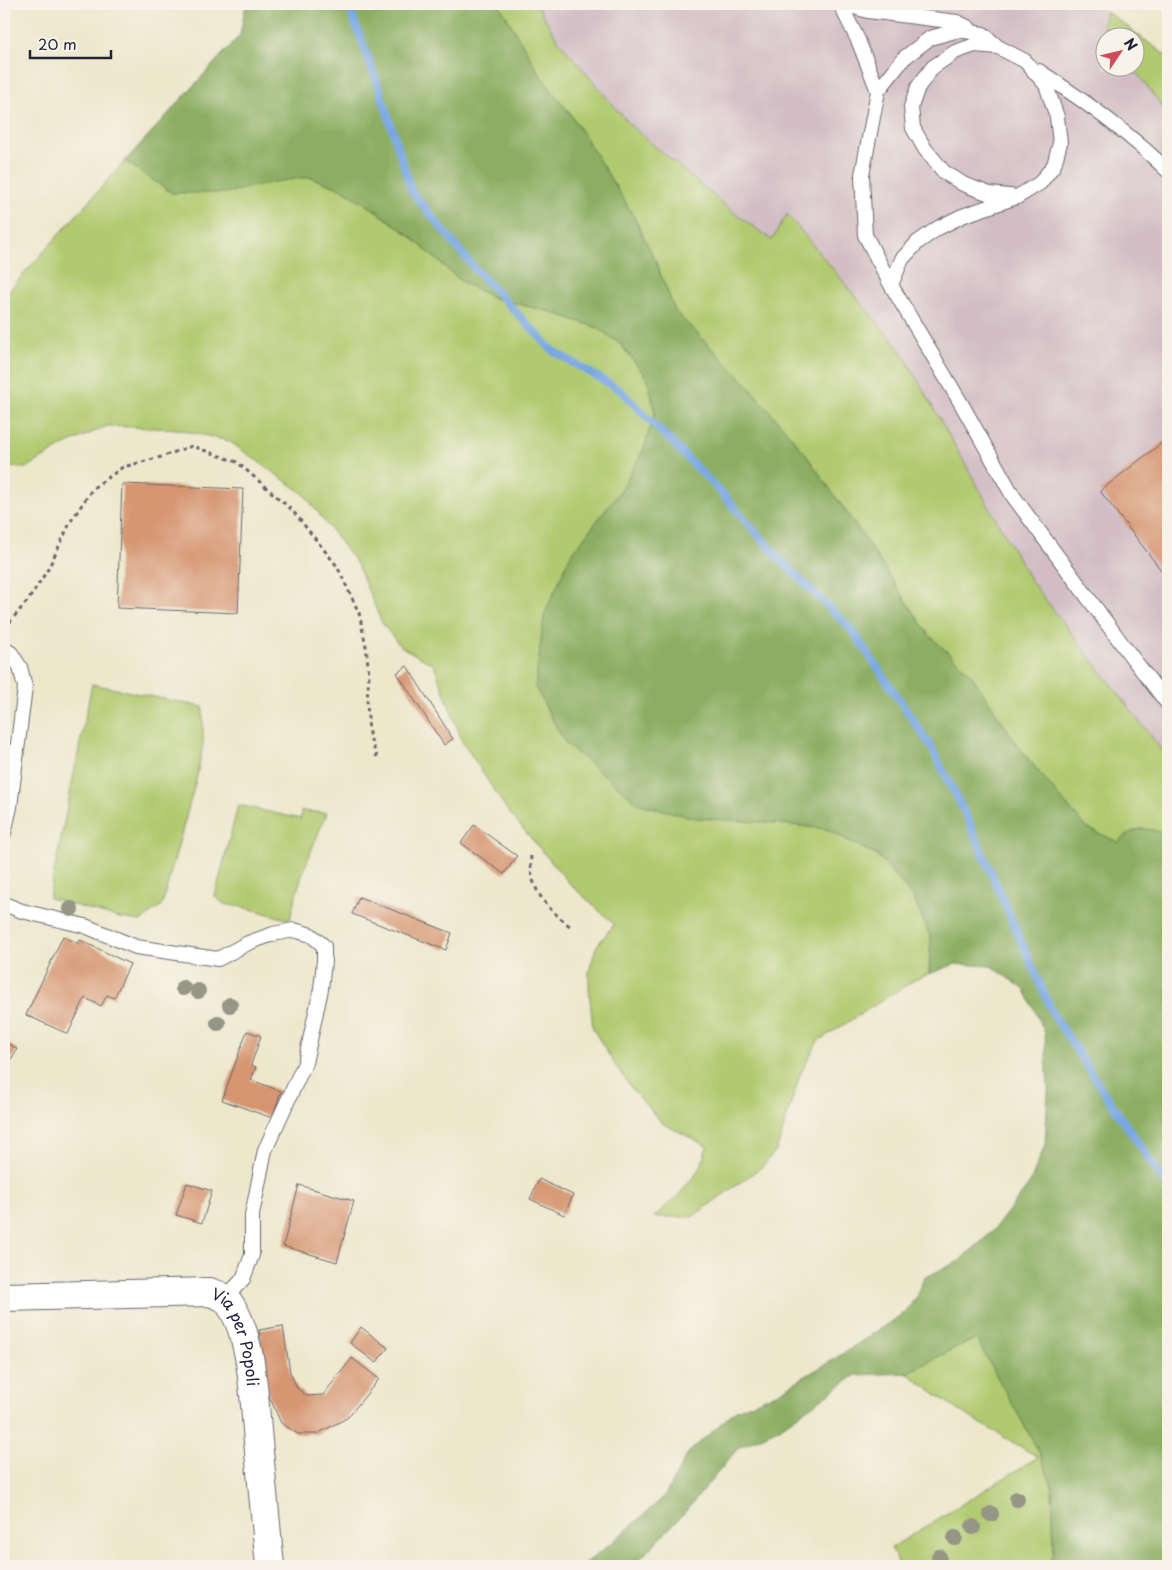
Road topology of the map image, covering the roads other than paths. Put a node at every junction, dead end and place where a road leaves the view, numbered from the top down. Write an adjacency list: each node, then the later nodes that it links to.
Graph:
1 (841, 4): 2 (lane); 5 (lane)
2 (983, 34): 3 (lane); 5 (lane)
3 (998, 46): 4 (lane); 7 (lane)
4 (1024, 62): 6 (lane); 7 (lane)
5 (878, 91): 8 (lane)
6 (1168, 171)
7 (1016, 197): 8 (lane)
8 (891, 285): 10 (lane)
9 (4, 648): 11 (lane)
10 (1168, 704)
11 (4, 832)
12 (4, 904): 14 (lane)
13 (4, 1297): 14 (street, Via per Popoli)
14 (226, 1298): 15 (street, Via per Popoli)
15 (270, 1566)

